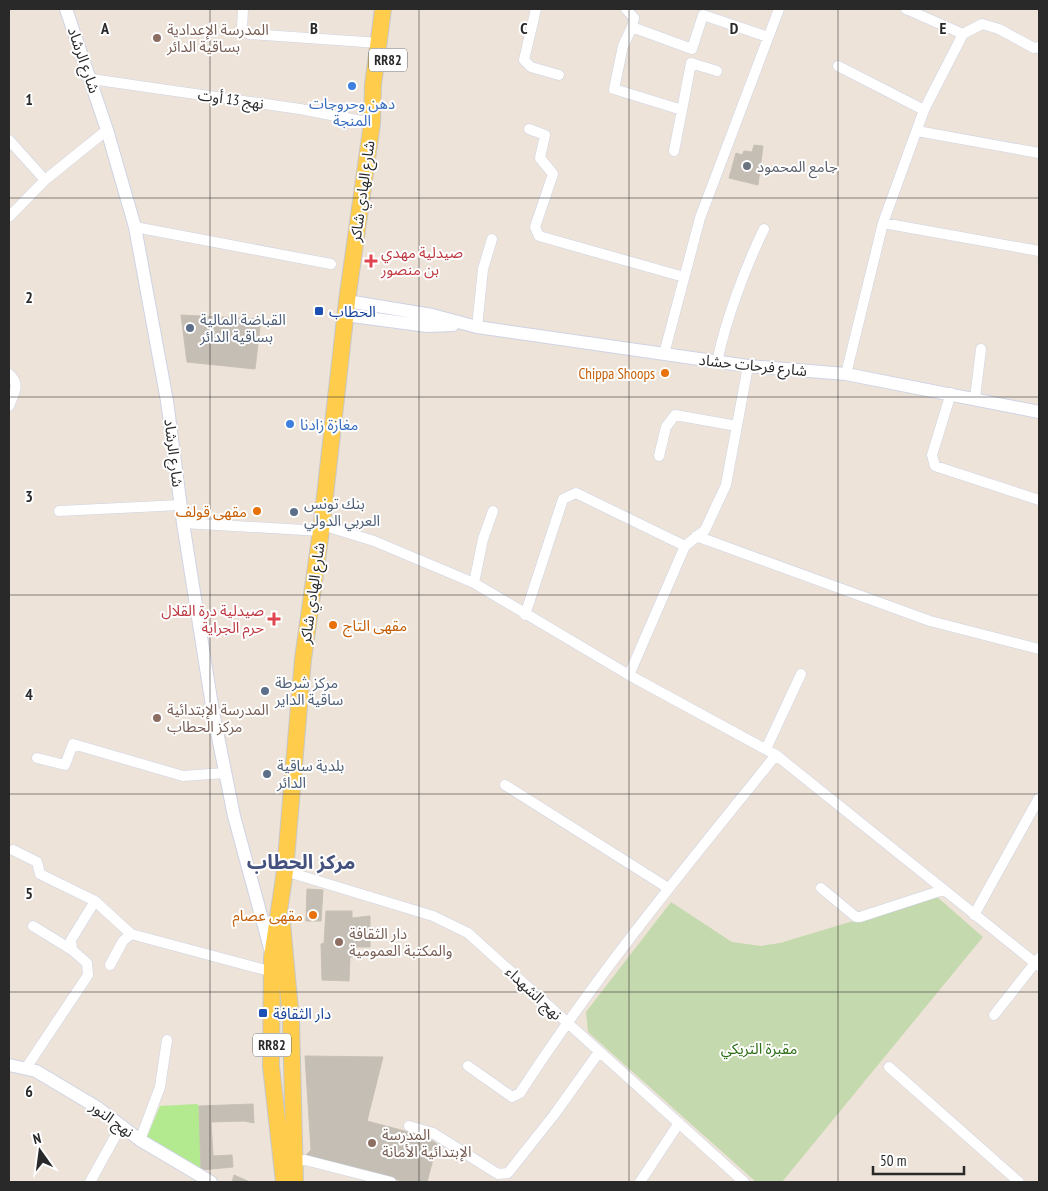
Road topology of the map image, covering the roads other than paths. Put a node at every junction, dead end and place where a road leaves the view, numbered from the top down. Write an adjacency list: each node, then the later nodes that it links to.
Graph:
1 (66, 9): 17 (street, شارع الرشاد)
2 (243, 9): 12 (street)
3 (383, 9): 12 (main road, شارع الهادي شاكر / RR82)
4 (394, 9): 20 (main road, شارع الهادي شاكر / RR82)
5 (536, 9): 16 (street)
6 (626, 9): 9 (street)
7 (779, 9): 11 (street)
8 (906, 9): 10 (street)
9 (632, 28): 11 (street); 18 (street)
10 (963, 34): 13 (street); 19 (street)
11 (768, 37): 35 (street)
12 (379, 43): 20 (main road, شارع الهادي شاكر / RR82)
13 (1039, 47)
14 (838, 66): 19 (street)
15 (717, 71): 18 (street)
16 (559, 75)
17 (91, 79): 20 (street, نهج 13 أوت); 22 (street, شارع الرشاد)
18 (682, 110): 25 (street)
19 (924, 110): 23 (street)
20 (372, 115): 36 (main road, شارع الهادي شاكر / RR82)
21 (529, 129): 35 (street)
22 (107, 130): 27 (street); 30 (street, شارع الرشاد)
23 (917, 131): 26 (street); 29 (street)
24 (9, 140): 27 (street)
25 (674, 152)
26 (1039, 153)
27 (46, 180): 28 (street)
28 (10, 215)
29 (883, 224): 33 (street); 43 (street)
30 (135, 227): 34 (street); 51 (street, شارع الرشاد)
31 (764, 229): 40 (street)
32 (492, 239): 37 (street)
33 (1039, 251)
34 (331, 264)
35 (684, 277): 39 (street)
36 (346, 308): 37 (street, شارع فرحات حشاد); 55 (main road, شارع الهادي شاكر / RR82)
37 (471, 326): 39 (street, شارع فرحات حشاد)
38 (981, 349): 45 (street)
39 (664, 354): 40 (street, شارع فرحات حشاد)
40 (718, 362): 41 (street, شارع فرحات حشاد)
41 (748, 366): 43 (street, شارع فرحات حشاد); 48 (street)
42 (9, 374): 46 (street)
43 (846, 374): 44 (street, شارع فرحات حشاد)
44 (950, 393): 45 (street, شارع فرحات حشاد); 50 (street)
45 (975, 398): 47 (street, شارع فرحات حشاد)
46 (9, 406)
47 (1039, 412)
48 (737, 426): 49 (street); 56 (street)
49 (659, 456)
50 (1039, 500)
51 (180, 505): 52 (street); 54 (street, شارع الرشاد)
52 (59, 511)
53 (493, 511): 58 (street)
54 (183, 523): 55 (street); 66 (street, شارع الرشاد)
55 (321, 528): 58 (street); 70 (main road, شارع الهادي شاكر / RR82)
56 (696, 536): 57 (street); 60 (street)
57 (685, 546): 59 (street); 62 (street)
58 (474, 583): 59 (street)
59 (525, 615): 62 (street)
60 (1039, 649)
61 (801, 674): 63 (street)
62 (629, 675): 63 (street)
63 (766, 749): 64 (street)
64 (776, 755): 71 (street); 73 (street)
65 (37, 758): 66 (street)
66 (224, 773): 75 (street, شارع الرشاد)
67 (505, 785): 71 (street)
68 (1039, 798): 76 (street)
69 (13, 850): 74 (street)
70 (285, 871): 79 (main road, RR82); 85 (street, نهج الشهداء)
71 (668, 888): 85 (street)
72 (821, 888): 73 (street)
73 (943, 890): 76 (street)
74 (95, 902): 78 (street); 80 (street)
75 (258, 904): 79 (street, شارع الرشاد); 83 (street, شارع الرشاد)
76 (974, 915): 81 (street)
77 (33, 926): 80 (street)
78 (131, 934): 82 (street); 83 (street)
79 (280, 939): 83 (main road, RR82)
80 (72, 950): 91 (street)
81 (1038, 962): 84 (street)
82 (110, 965)
83 (276, 965): 96 (main road, RR82); 99 (main road, RR82)
84 (994, 1016)
85 (566, 1023): 87 (street, نهج الشهداء); 89 (street)
86 (167, 1040): 95 (street)
87 (599, 1052): 92 (street, نهج الشهداء); 94 (street)
88 (9, 1065): 91 (street, نهج النور)
89 (468, 1066)
90 (889, 1067): 104 (street)
91 (26, 1068): 93 (street, نهج النور)
92 (679, 1123): 102 (street); 103 (street, نهج الشهداء)
93 (121, 1126): 95 (street, نهج النور); 97 (street)
94 (409, 1126)
95 (140, 1140): 98 (street, نهج النور)
96 (294, 1161): 100 (main road, RR82); 101 (street)
97 (90, 1182)
98 (211, 1182)
99 (284, 1182)
100 (295, 1182)
101 (391, 1182)
102 (640, 1182)
103 (744, 1182)
104 (1019, 1182)

